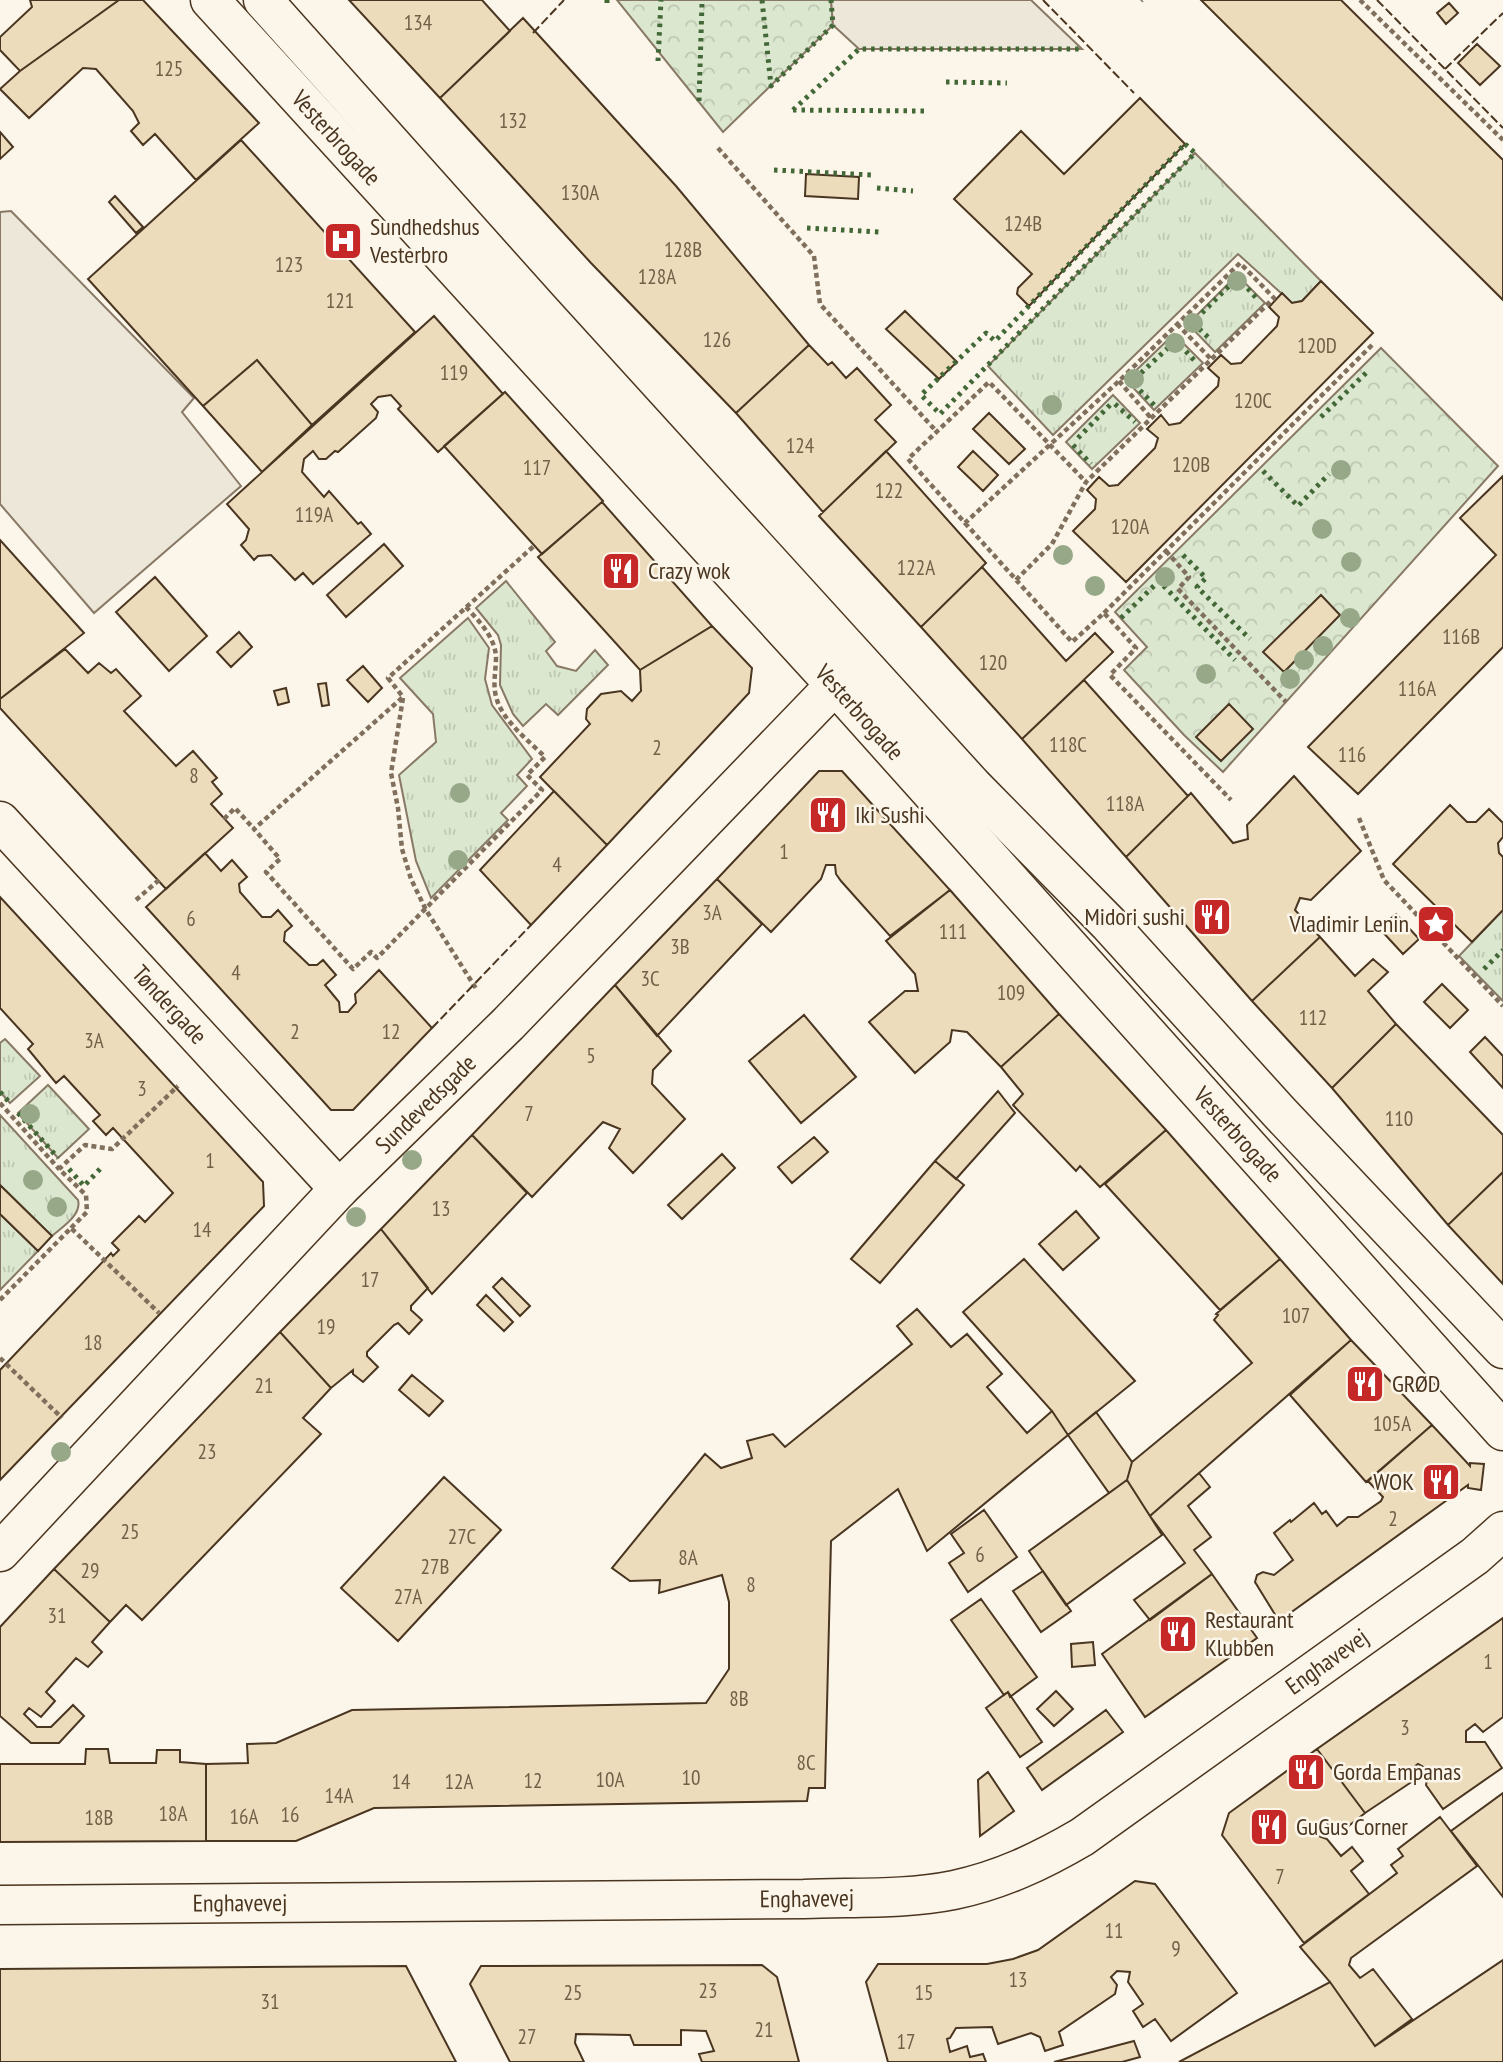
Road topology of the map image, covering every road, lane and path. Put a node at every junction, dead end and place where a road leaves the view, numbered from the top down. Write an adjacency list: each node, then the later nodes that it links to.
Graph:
1 (210, 0): 20 (street, Vesterbrogade)
2 (263, 0): 20 (street, Vesterbrogade)
3 (1360, 0): 4 (path)
4 (1503, 141)
5 (718, 148): 11 (path)
6 (1177, 324): 8 (path); 8 (path); 9 (path)
7 (1374, 343): 16 (path)
8 (1211, 359): 10 (path)
9 (1119, 381): 10 (path); 12 (path)
10 (1151, 418): 13 (path)
11 (937, 432): 12 (path); 14 (path)
12 (1049, 444): 13 (path); 14 (path)
13 (1086, 482): 17 (path)
14 (965, 523): 17 (path)
15 (535, 545): 18 (path)
16 (1166, 551): 19 (path); 22 (path)
17 (1016, 580): 19 (path)
18 (466, 607): 21 (path); 28 (path)
19 (1104, 613): 23 (path)
20 (847, 673): 34 (street, Sundevedsgade); 38 (street, Vesterbrogade); 40 (street, Vesterbrogade)
21 (403, 697): 27 (path); 28 (path)
22 (1286, 702)
23 (1231, 800)
24 (1359, 818): 30 (path)
25 (224, 819): 27 (path)
26 (0, 821): 31 (street, Tøndergade)
27 (254, 829): 28 (path)
28 (426, 910): 29 (path)
29 (473, 986)
30 (1503, 1006)
31 (213, 1053): 33 (path); 34 (street, Tøndergade)
32 (0, 1103): 33 (path)
33 (60, 1169): 35 (path)
34 (340, 1189): 37 (street, Sundevedsgade)
35 (71, 1228): 36 (path); 37 (path)
36 (0, 1300)
37 (192, 1347): 41 (street, Sundevedsgade)
38 (1503, 1349)
39 (0, 1358): 41 (path)
40 (1503, 1431)
41 (96, 1450): 43 (street, Sundevedsgade)
42 (1503, 1531): 44 (street, Enghavevej)
43 (0, 1552)
44 (0, 1905)

